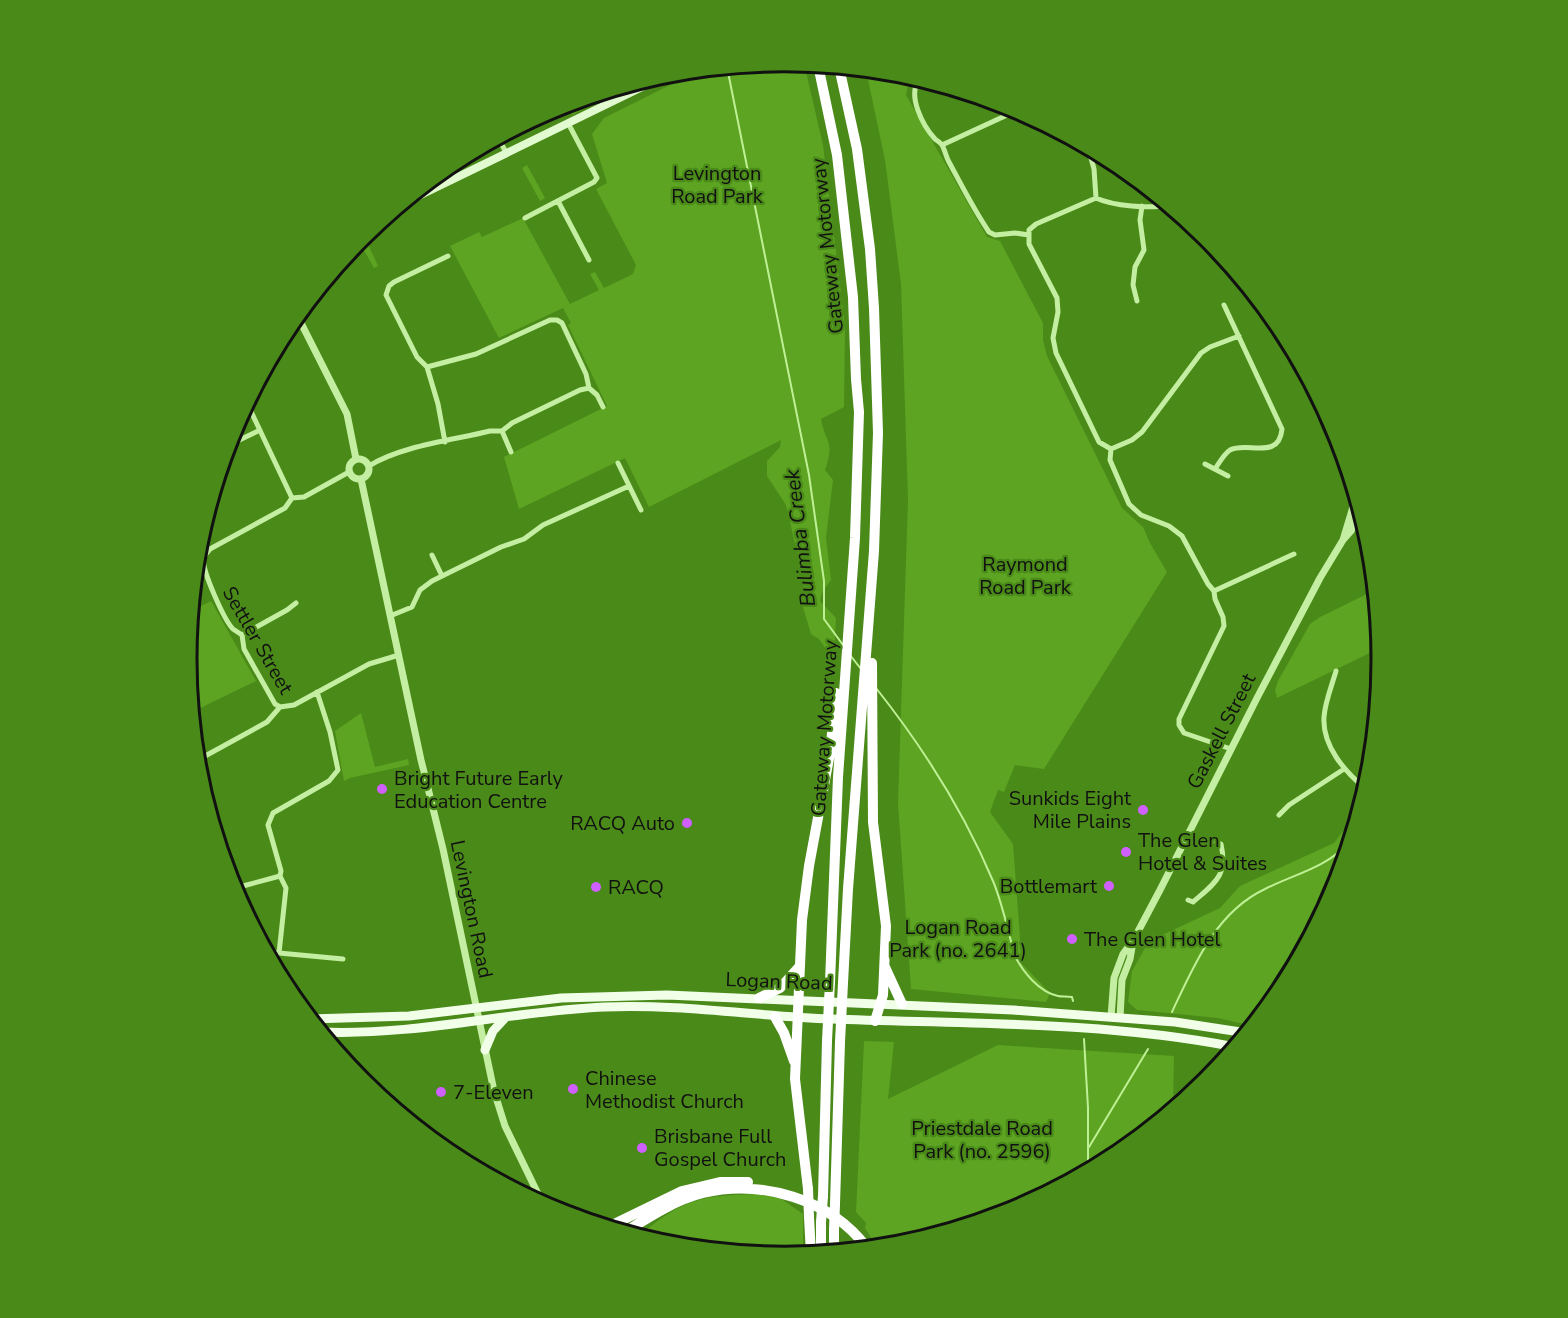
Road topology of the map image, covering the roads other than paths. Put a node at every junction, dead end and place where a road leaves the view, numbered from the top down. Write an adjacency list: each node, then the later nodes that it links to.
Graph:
1 (820, 73): 58 (highway, Gateway Motorway)
2 (841, 75): 60 (highway, Gateway Motorway)
3 (916, 87): 8 (street)
4 (632, 92): 6 (main road)
5 (1006, 116): 8 (street)
6 (568, 123): 9 (main road); 13 (street)
7 (502, 145): 9 (street)
8 (942, 145): 17 (street)
9 (507, 154): 11 (main road)
10 (1091, 159): 12 (street)
11 (431, 190)
12 (1096, 198): 14 (street); 17 (street)
13 (558, 201): 16 (street); 19 (street)
14 (1142, 206): 15 (street); 20 (street)
15 (1158, 207)
16 (525, 218)
17 (1029, 235): 32 (street)
18 (448, 256): 24 (street)
19 (589, 260)
20 (1137, 301)
21 (1224, 305): 23 (street)
22 (302, 325): 34 (street)
23 (1239, 336): 32 (street); 38 (street)
24 (427, 367): 25 (street); 31 (street)
25 (589, 388): 26 (street); 29 (street)
26 (603, 407)
27 (252, 412): 28 (street)
28 (260, 430): 30 (street); 43 (street)
29 (502, 431): 31 (street); 33 (street)
30 (240, 440)
31 (445, 442): 37 (street)
32 (1111, 449): 53 (street)
33 (510, 452)
34 (356, 459): 37 (street); 39 (street)
35 (618, 463): 42 (street)
36 (1205, 464): 38 (street)
37 (369, 466): 41 (street)
38 (1215, 469): 40 (street)
39 (349, 472): 41 (street); 43 (street)
40 (1228, 476)
41 (361, 479): 55 (street, Levington Road)
42 (629, 486): 44 (street); 52 (street)
43 (292, 498): 48 (street)
44 (641, 510)
45 (1352, 511): 47 (street, Gaskell Street)
46 (1355, 523): 47 (street, Gaskell Street)
47 (1343, 540): 63 (street, Gaskell Street)
48 (206, 554)
49 (1294, 554): 53 (street)
50 (432, 555): 52 (street)
51 (204, 569): 56 (street, Settler Street)
52 (442, 576): 55 (street)
53 (1214, 591): 63 (street)
54 (296, 603): 56 (street)
55 (390, 616): 57 (street, Levington Road)
56 (242, 635): 62 (street, Settler Street)
57 (399, 655): 61 (street, Settler Street); 82 (street, Levington Road)
58 (841, 669): 76 (highway); 104 (highway, Gateway Motorway, bridge)
59 (1336, 671): 65 (street)
60 (868, 689): 75 (highway); 102 (highway, Gateway Motorway, bridge)
61 (317, 692): 62 (street, Settler Street); 69 (street)
62 (280, 707): 64 (street)
63 (1231, 749): 72 (street, Gaskell Street)
64 (205, 756)
65 (1344, 769): 66 (street); 67 (street)
66 (1358, 782)
67 (1279, 815)
68 (1216, 842): 71 (street)
69 (280, 876): 70 (street); 73 (street)
70 (242, 885)
71 (1188, 900)
72 (1134, 939): 81 (street, Gaskell Street); 87 (street, Gaskell Street)
73 (279, 953): 74 (street)
74 (343, 959)
75 (885, 966): 79 (highway); 80 (highway)
76 (799, 967): 77 (highway); 78 (highway)
77 (759, 998): 78 (main road, Logan Road); 82 (main road, Logan Road)
78 (798, 1000): 79 (main road, Logan Road); 86 (highway)
79 (881, 1003): 80 (main road, Logan Road); 90 (highway)
80 (902, 1004): 83 (main road, Logan Road)
81 (1111, 1005): 83 (street); 87 (street, Gaskell Street)
82 (476, 1007): 88 (main road, Logan Road); 89 (street, Levington Road)
83 (1092, 1016): 87 (main road, Logan Road)
84 (506, 1017): 85 (main road, Logan Road); 89 (main road, Logan Road); 95 (main road)
85 (775, 1017): 86 (main road, Logan Road); 96 (highway)
86 (798, 1018): 90 (main road, Logan Road); 96 (highway)
87 (1115, 1018): 91 (main road, Gaskell Street); 92 (main road, Logan Road)
88 (320, 1019)
89 (479, 1021): 93 (main road, Logan Road); 95 (street, Levington Road)
90 (875, 1021): 91 (main road, Logan Road)
91 (1114, 1030): 94 (main road, Logan Road)
92 (1237, 1031)
93 (331, 1032)
94 (1226, 1045)
95 (485, 1050): 97 (street, Levington Road)
96 (796, 1063): 103 (highway, bridge)
97 (537, 1191)
98 (784, 1194): 99 (highway); 100 (highway); 101 (highway)
99 (619, 1222)
100 (634, 1227)
101 (861, 1241)
102 (834, 1244)
103 (811, 1245)
104 (821, 1245)

